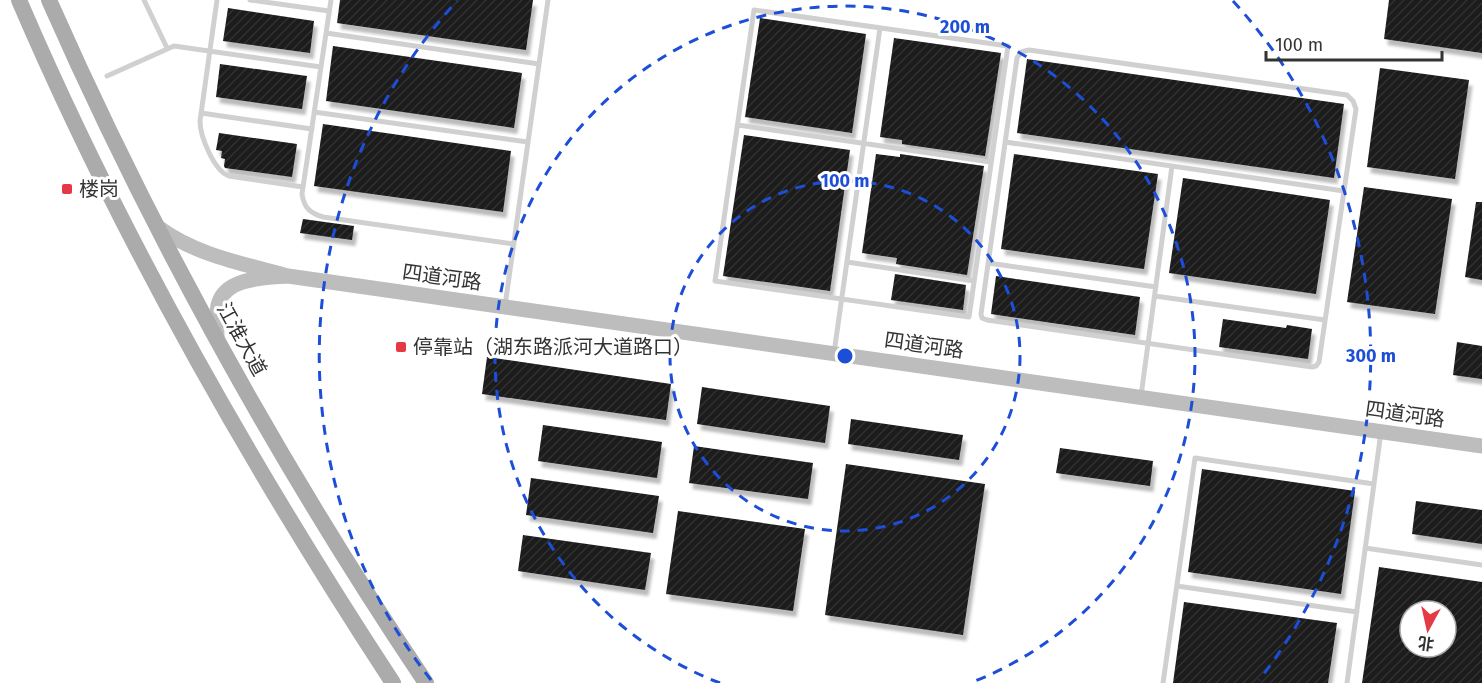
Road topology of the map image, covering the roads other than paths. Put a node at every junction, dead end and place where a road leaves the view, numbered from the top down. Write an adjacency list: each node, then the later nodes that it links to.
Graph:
1 (19, 0): 49 (main road)
2 (49, 0): 27 (main road, 江淮大道)
3 (144, 0): 11 (lane)
4 (217, 0): 12 (lane)
5 (250, 0): 8 (lane)
6 (330, 0): 8 (lane)
7 (548, 0): 13 (lane)
8 (329, 11): 10 (lane)
9 (880, 28): 18 (lane); 22 (lane); 23 (lane)
10 (326, 33): 13 (lane); 14 (lane)
11 (166, 48): 12 (lane); 15 (lane)
12 (210, 50): 14 (lane); 17 (lane)
13 (539, 64): 20 (lane)
14 (321, 67): 16 (lane)
15 (107, 76)
16 (314, 112): 19 (lane); 20 (lane)
17 (201, 113): 19 (lane); 25 (lane)
18 (738, 125): 22 (lane); 35 (lane)
19 (312, 129): 25 (lane)
20 (528, 142): 28 (lane)
21 (1005, 142): 24 (lane); 26 (lane); 30 (lane)
22 (864, 143): 23 (lane); 29 (lane)
23 (992, 162): 32 (lane)
24 (1172, 166): 26 (lane); 33 (lane)
25 (303, 187): 28 (lane)
26 (1344, 191): 37 (lane)
27 (158, 227): 31 (street); 38 (main road, 江淮大道)
28 (514, 244): 36 (lane)
29 (847, 262): 32 (lane); 35 (lane)
30 (988, 263): 33 (lane); 39 (lane)
31 (288, 276): 36 (street, 四道河路); 38 (street)
32 (974, 281): 35 (lane)
33 (1156, 287): 34 (lane)
34 (1155, 296): 37 (lane); 39 (lane)
35 (842, 299): 40 (lane)
36 (505, 307): 40 (street, 四道河路)
37 (1325, 320): 39 (lane)
38 (217, 339): 50 (main road, 江淮大道)
39 (1148, 344): 41 (lane)
40 (834, 354): 41 (street, 四道河路)
41 (1141, 397): 42 (street, 四道河路)
42 (1381, 431): 43 (street, 四道河路); 44 (lane)
43 (1482, 446)
44 (1374, 484): 45 (lane); 47 (lane)
45 (1365, 548): 46 (lane); 48 (lane)
46 (1482, 565)
47 (1177, 586): 48 (lane); 51 (lane)
48 (1357, 612): 52 (lane)
49 (393, 683)
50 (426, 683)
51 (1163, 683)
52 (1347, 683)

